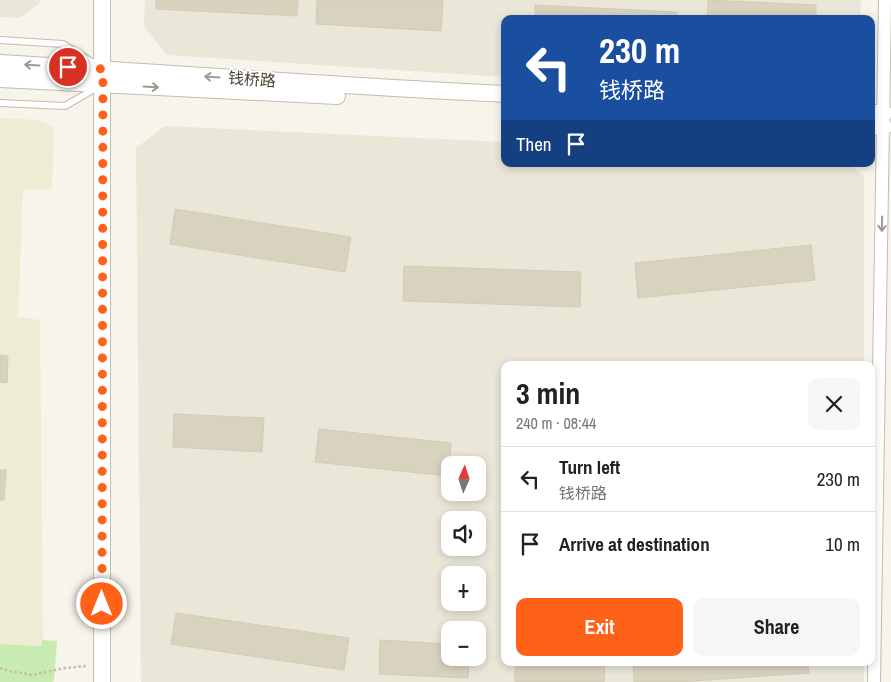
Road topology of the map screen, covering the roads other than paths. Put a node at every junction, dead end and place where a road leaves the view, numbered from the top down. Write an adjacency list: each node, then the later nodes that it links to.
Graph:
1 (102, 0): 5 (street)
2 (885, 0): 10 (street)
3 (0, 40): 5 (lane)
4 (0, 64): 5 (street, 钱桥路, one-way to 4)
5 (103, 77): 6 (street, 钱桥路); 7 (street, 钱桥路, one-way to 5); 8 (lane); 9 (street, 钱桥路, one-way to 9); 13 (street)
6 (0, 79)
7 (501, 94)
8 (0, 103)
9 (501, 105)
10 (877, 120): 11 (street, one-way to 11)
11 (875, 495)
12 (874, 666): 14 (street, one-way to 14)
13 (102, 682)
14 (874, 682)

